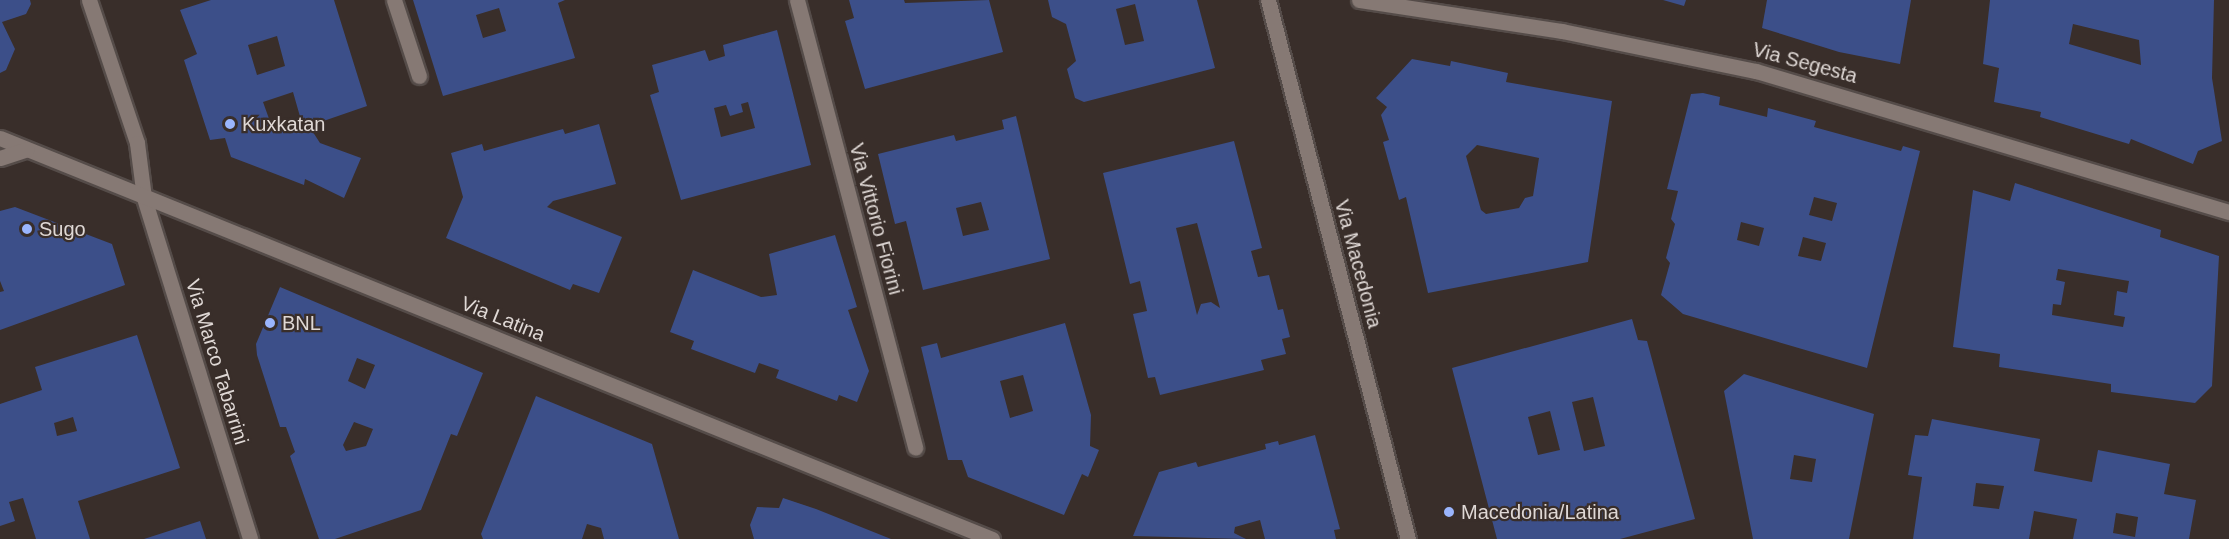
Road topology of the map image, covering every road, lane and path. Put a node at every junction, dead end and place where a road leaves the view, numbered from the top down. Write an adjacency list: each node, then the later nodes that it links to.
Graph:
1 (89, 0): 10 (street, Via Marco Tabarrini)
2 (393, 0): 6 (street)
3 (797, 0): 12 (street, Via Vittorio Fiorini)
4 (1268, 0): 15 (street, Via Macedonia)
5 (1359, 0): 11 (street, Via Segesta)
6 (419, 76)
7 (0, 138): 8 (street, Via Latina)
8 (27, 149): 9 (street); 10 (street, Via Latina)
9 (0, 158)
10 (144, 198): 13 (street, Via Marco Tabarrini); 14 (street, Via Latina)
11 (2229, 212)
12 (915, 448)
13 (250, 539)
14 (992, 539)
15 (1408, 539)

